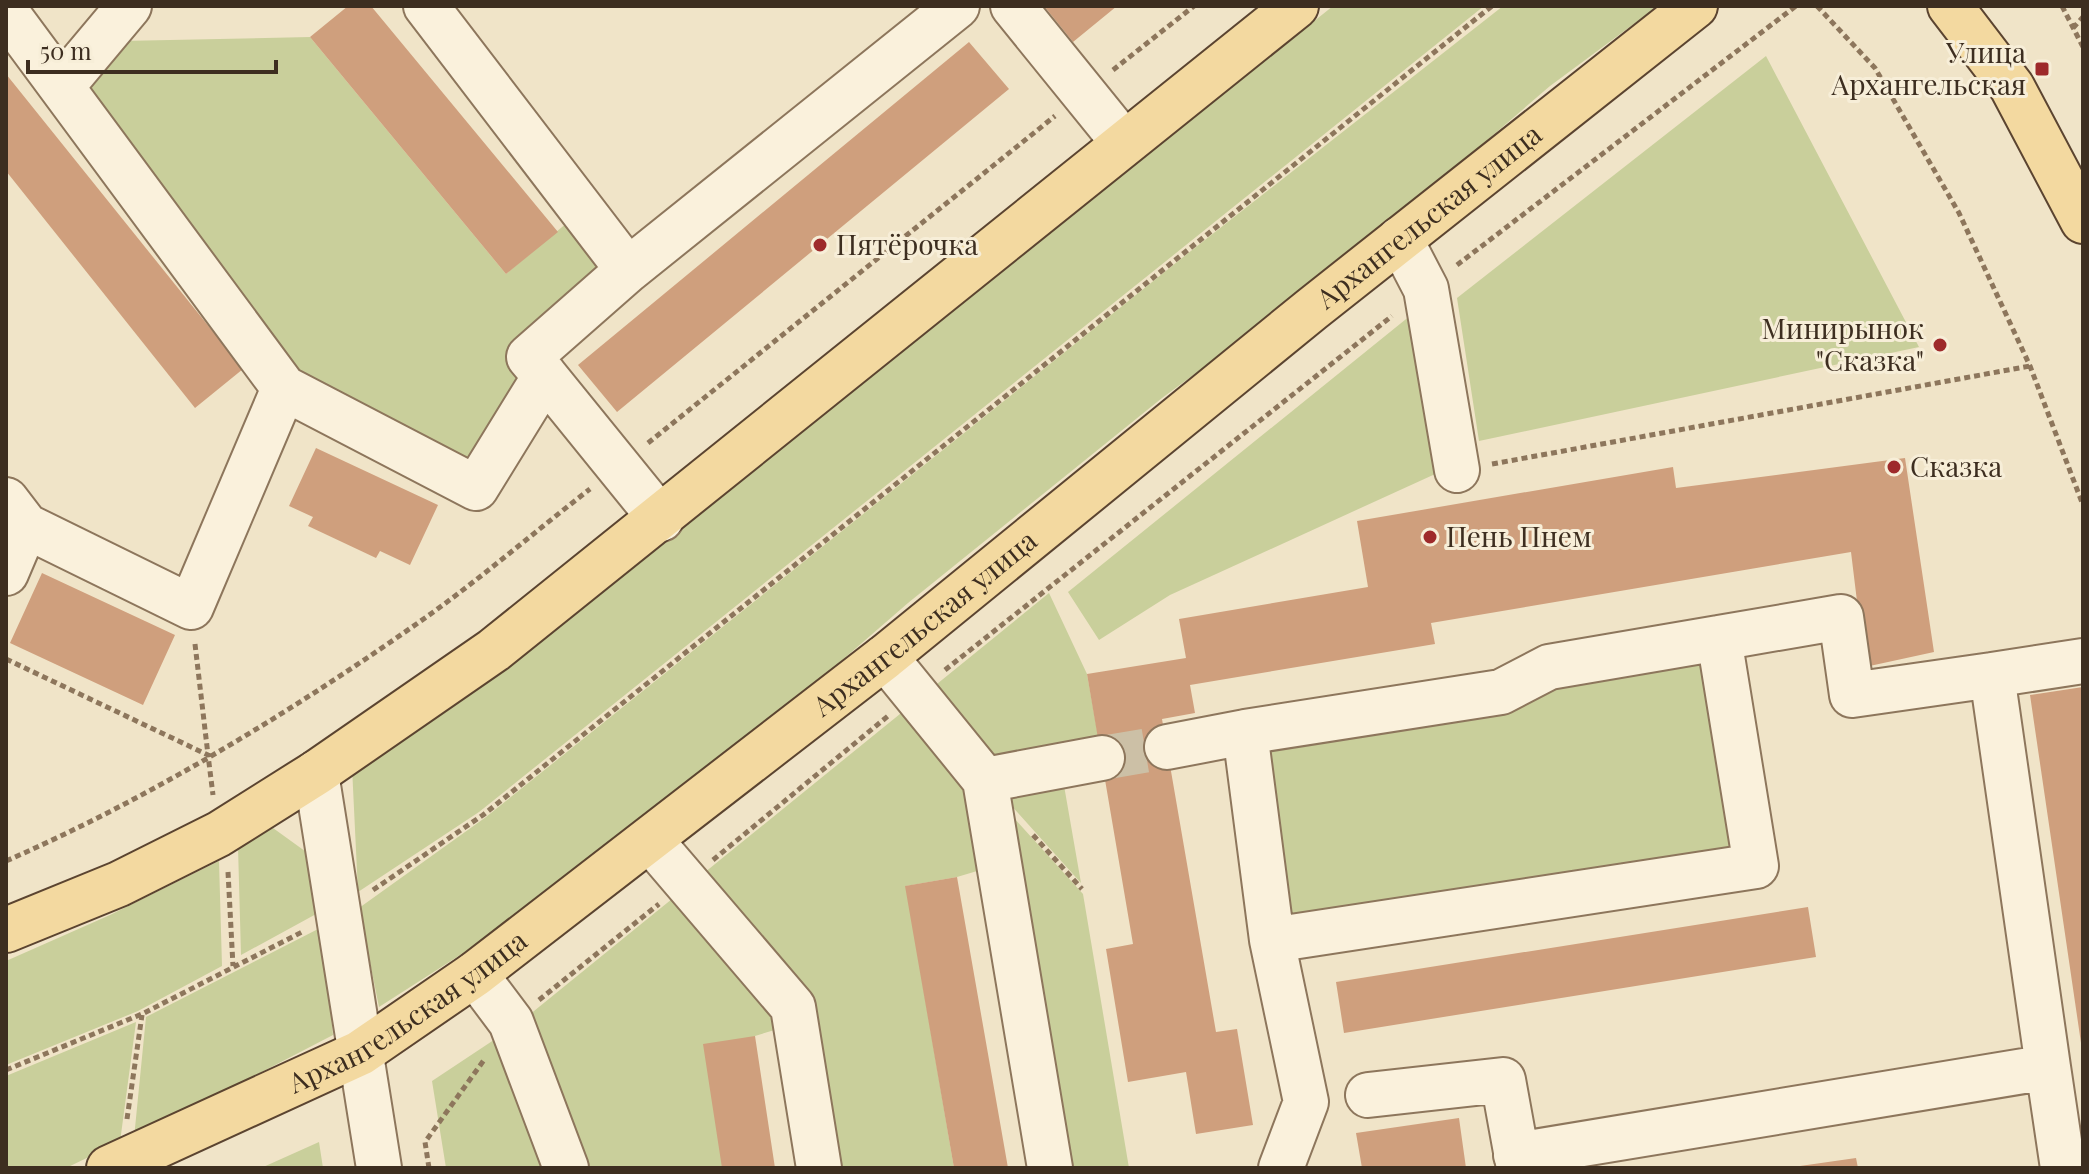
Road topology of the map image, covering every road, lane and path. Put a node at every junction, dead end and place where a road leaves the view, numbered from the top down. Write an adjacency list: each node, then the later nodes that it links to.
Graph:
1 (129, 6): 17 (street)
2 (426, 6): 21 (street)
3 (957, 6): 21 (street)
4 (1013, 6): 18 (street)
5 (1296, 6): 18 (main road)
6 (1492, 6): 47 (path)
7 (1695, 6): 20 (main road, Архангельская улица)
8 (1796, 6): 22 (path)
9 (1817, 6): 23 (path)
10 (1950, 6): 19 (main road)
11 (2062, 6): 14 (path)
12 (6, 12): 17 (street)
13 (2083, 17): 14 (path)
14 (2073, 28): 15 (path); 16 (path)
15 (2083, 29)
16 (2083, 47)
17 (62, 86): 25 (street)
18 (1124, 143): 29 (main road)
19 (2083, 221)
20 (1400, 239): 22 (street); 33 (main road, Архангельская улица)
21 (628, 270): 24 (street)
22 (1426, 289): 26 (street); 37 (path)
23 (2030, 366): 26 (path); 27 (path)
24 (545, 376): 25 (street); 29 (street)
25 (284, 388): 31 (street)
26 (1457, 470)
27 (2083, 505)
28 (16, 513): 30 (street); 31 (street)
29 (661, 519): 42 (main road)
30 (6, 573)
31 (191, 607): 40 (path)
32 (1719, 638): 36 (street); 38 (street); 49 (street)
33 (885, 657): 37 (street); 45 (main road, Архангельская улица)
34 (6, 659): 40 (path)
35 (2083, 661): 36 (street)
36 (1992, 675): 55 (street)
37 (914, 694): 43 (street); 46 (path)
38 (1245, 732): 39 (street); 49 (street)
39 (1167, 747)
40 (208, 755): 44 (path)
41 (1102, 758): 43 (street)
42 (316, 773): 44 (main road); 47 (street)
43 (985, 780): 64 (street)
44 (219, 834): 48 (main road); 50 (path)
45 (651, 841): 46 (street); 51 (main road, Архангельская улица)
46 (688, 881): 53 (path); 63 (street)
47 (339, 914): 50 (path); 54 (street)
48 (6, 930)
49 (1272, 940): 65 (street)
50 (233, 966): 52 (path)
51 (475, 974): 53 (street); 54 (main road, Архангельская улица)
52 (142, 1014): 56 (path); 59 (path)
53 (511, 1022): 61 (path); 62 (street)
54 (360, 1053): 59 (main road, Архангельская улица); 60 (street)
55 (2048, 1067): 58 (street); 66 (street)
56 (6, 1070)
57 (1368, 1095): 58 (street)
58 (1517, 1161)
59 (124, 1164)
60 (379, 1168)
61 (429, 1168)
62 (566, 1168)
63 (819, 1168)
64 (1050, 1168)
65 (1281, 1168)
66 (2063, 1168)

